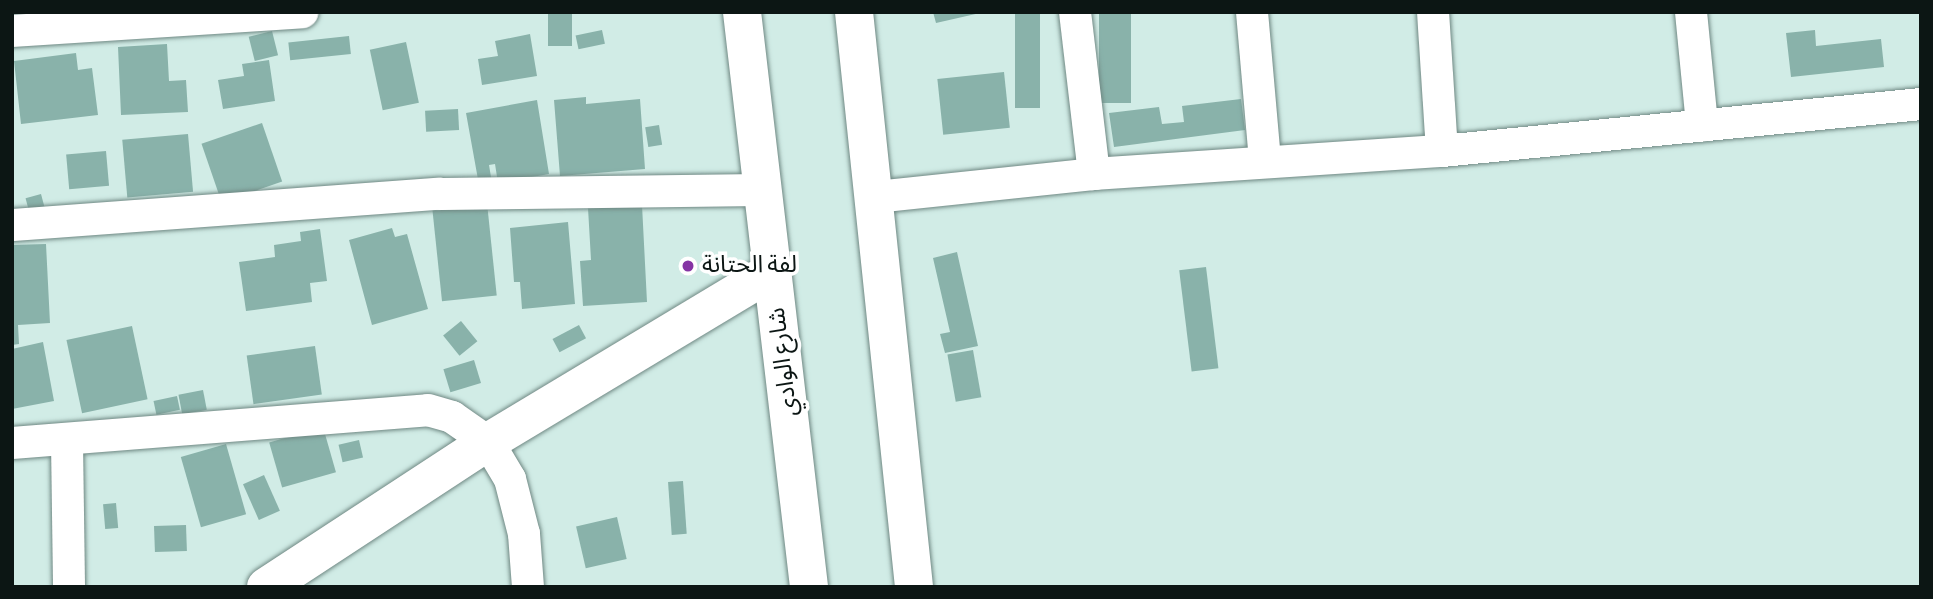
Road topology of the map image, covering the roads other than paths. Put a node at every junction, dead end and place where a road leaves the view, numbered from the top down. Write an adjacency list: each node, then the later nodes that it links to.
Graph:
1 (302, 12): 8 (street)
2 (742, 12): 15 (main road, شارع الوادي)
3 (854, 12): 16 (main road)
4 (1075, 12): 14 (street)
5 (1252, 12): 13 (street)
6 (1433, 12): 12 (street)
7 (1691, 12): 11 (street)
8 (149, 16): 9 (street)
9 (12, 32)
10 (1921, 104): 11 (street)
11 (1702, 125): 12 (street)
12 (1442, 151): 13 (street)
13 (1265, 162): 14 (street)
14 (1094, 174): 16 (street)
15 (765, 190): 17 (street); 18 (main road, شارع الوادي)
16 (876, 197): 26 (main road)
17 (12, 225)
18 (773, 271): 20 (main road); 25 (main road, شارع الوادي)
19 (67, 442): 20 (street); 21 (street); 22 (street)
20 (488, 442): 23 (main road); 24 (street)
21 (12, 443)
22 (69, 587)
23 (266, 587)
24 (528, 587)
25 (809, 587)
26 (914, 587)

